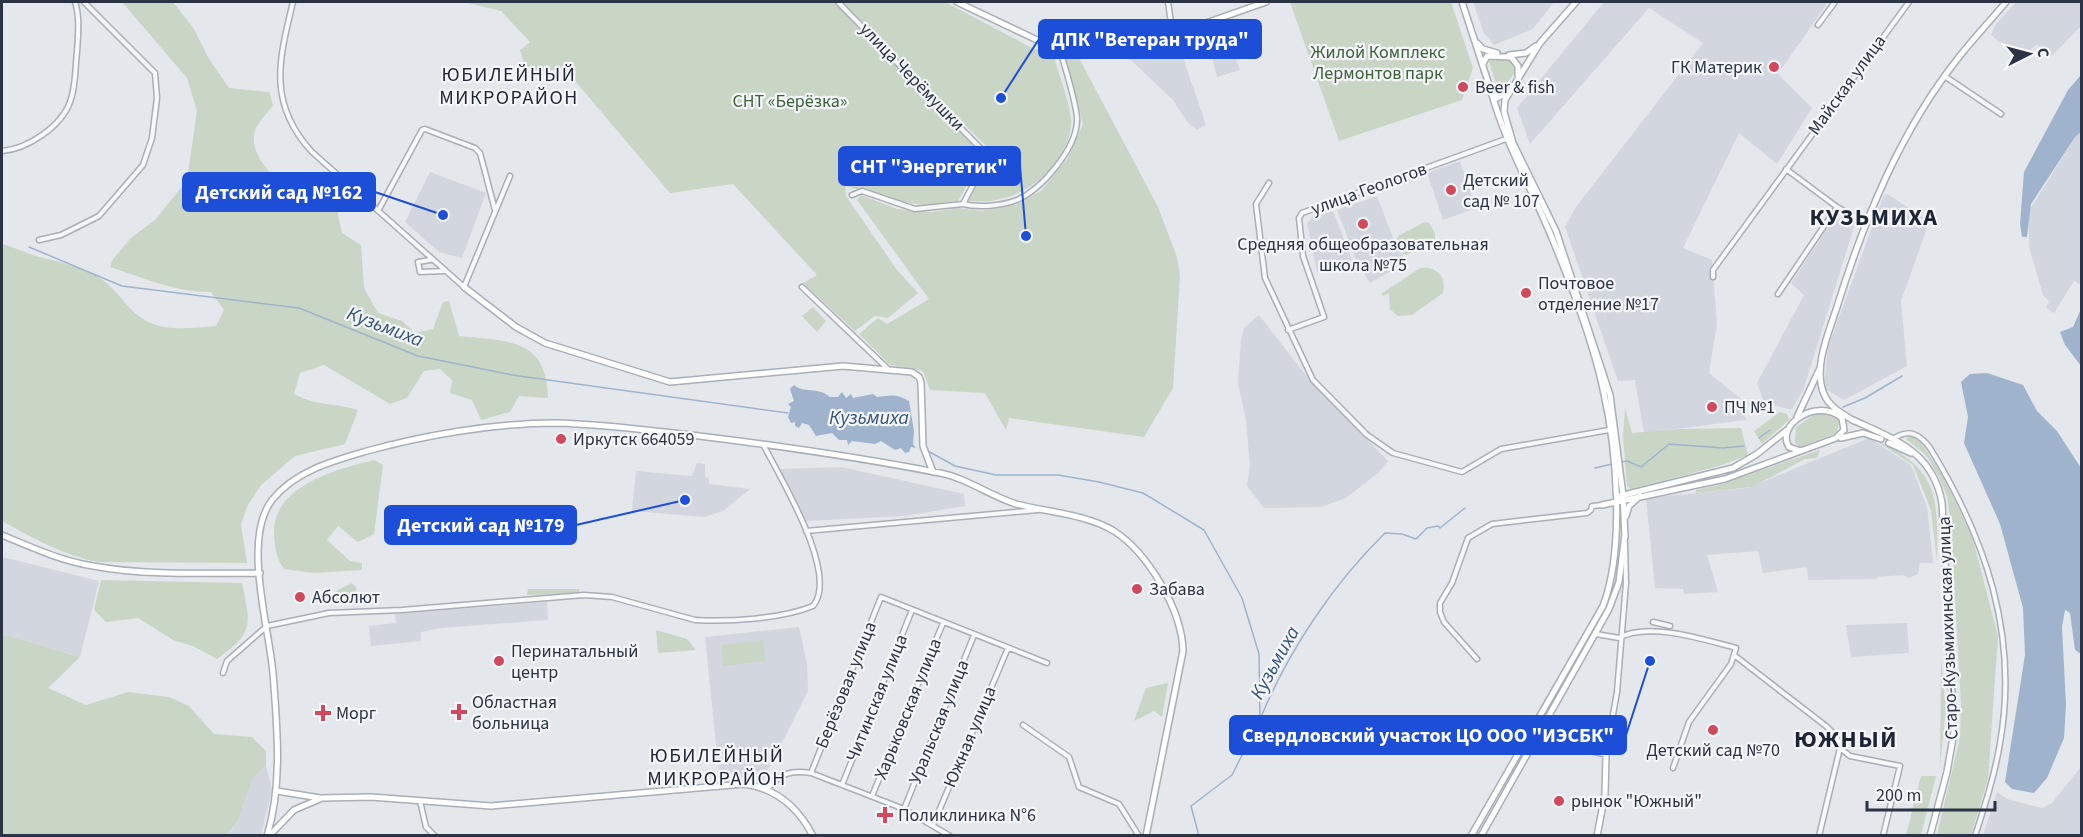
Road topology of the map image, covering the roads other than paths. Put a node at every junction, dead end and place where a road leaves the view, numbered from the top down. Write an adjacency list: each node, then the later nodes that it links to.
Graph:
1 (75, 2): 25 (street)
2 (84, 2): 35 (street)
3 (293, 2): 32 (street)
4 (838, 2): 30 (street, улица Черёмушки)
5 (957, 2): 16 (main road)
6 (1168, 2): 14 (street)
7 (1266, 2): 14 (main road)
8 (1462, 2): 15 (main road)
9 (1576, 2): 17 (main road)
10 (1835, 2): 13 (street)
11 (1909, 2): 26 (street, Майская улица)
12 (2006, 2): 20 (main road, Старо-Кузьмихинская улица)
13 (1818, 25)
14 (1172, 31): 16 (main road)
15 (1474, 39): 18 (main road); 19 (main road)
16 (1057, 40): 30 (street)
17 (1540, 43): 18 (main road); 21 (main road)
18 (1505, 55): 19 (main road); 21 (main road)
19 (1483, 64): 22 (main road)
20 (1946, 77): 23 (street); 34 (main road, Старо-Кузьмихинская улица)
21 (1512, 87): 22 (main road); 56 (main road)
22 (1491, 91): 24 (main road)
23 (2001, 114)
24 (1506, 139): 42 (street, улица Геологов); 50 (main road)
25 (2, 151)
26 (1786, 169): 31 (street); 38 (street, Майская улица)
27 (510, 176): 33 (street)
28 (1269, 183): 42 (street)
29 (852, 195): 30 (street)
30 (963, 204)
31 (1837, 207): 34 (street); 41 (street)
32 (378, 211): 33 (street); 36 (street)
33 (496, 211): 39 (street)
34 (1865, 222): 43 (main road, Старо-Кузьмихинская улица)
35 (39, 240)
36 (431, 260): 37 (street); 37 (street)
37 (444, 271): 39 (street)
38 (1713, 277)
39 (464, 287): 44 (main road)
40 (802, 287): 44 (street)
41 (1778, 294)
42 (1288, 330): 50 (street)
43 (1821, 364): 45 (main road, Старо-Кузьмихинская улица); 49 (main road)
44 (886, 368): 58 (main road)
45 (1821, 378): 46 (main road); 48 (main road, Старо-Кузьмихинская улица)
46 (1833, 411): 47 (main road, Старо-Кузьмихинская улица); 49 (main road)
47 (1840, 416): 48 (main road, Старо-Кузьмихинская улица); 51 (main road)
48 (1854, 421): 52 (main road, Старо-Кузьмихинская улица)
49 (1789, 428): 54 (main road); 55 (main road)
50 (1609, 430): 56 (main road)
51 (1834, 440): 52 (main road, Старо-Кузьмихинская улица); 54 (main road, Старо-Кузьмихинская улица)
52 (1889, 440): 111 (main road, Старо-Кузьмихинская улица); 112 (street)
53 (762, 444): 58 (main road); 64 (street); 67 (main road)
54 (1801, 451): 57 (main road, Старо-Кузьмихинская улица)
55 (1757, 454): 57 (main road); 60 (main road)
56 (1616, 463): 60 (main road); 61 (main road)
57 (1765, 465): 59 (main road, Старо-Кузьмихинская улица)
58 (933, 472): 63 (main road)
59 (1640, 496): 60 (main road, Старо-Кузьмихинская улица); 66 (main road)
60 (1623, 498): 61 (main road); 66 (main road)
61 (1616, 500): 62 (main road); 83 (main road)
62 (1602, 504): 78 (street)
63 (1040, 510): 64 (street); 105 (main road)
64 (806, 531): 72 (street)
65 (2, 535): 67 (main road)
66 (1625, 537): 73 (main road); 75 (street)
67 (260, 573): 72 (main road)
68 (912, 610): 70 (street); 91 (street, Берёзовая улица); 92 (street, Читинская улица)
69 (1653, 622): 71 (street)
70 (943, 623): 74 (street); 95 (street, Харьковская улица)
71 (1670, 626)
72 (267, 627): 80 (street); 94 (main road)
73 (1596, 634): 75 (street); 82 (main road)
74 (974, 635): 76 (street); 98 (street, Уральская улица)
75 (1619, 638): 77 (street); 89 (street)
76 (1008, 648): 79 (street); 99 (street, Южная улица)
77 (1734, 655): 87 (street); 90 (street)
78 (1477, 659)
79 (1047, 663)
80 (223, 673)
81 (1023, 725): 104 (street)
82 (1542, 728): 84 (main road); 85 (main road)
83 (1529, 732): 84 (main road); 86 (main road)
84 (1536, 738): 85 (main road); 88 (main road)
85 (1552, 741): 89 (main road)
86 (1520, 748): 88 (main road); 106 (main road)
87 (1840, 748): 109 (street); 110 (street)
88 (1527, 754): 107 (main road)
89 (1606, 754): 108 (main road)
90 (1672, 768)
91 (811, 773): 92 (street); 93 (street)
92 (842, 785): 95 (street)
93 (767, 789): 97 (main road); 102 (main road)
94 (277, 791): 96 (main road); 100 (main road)
95 (872, 796): 98 (street)
96 (322, 798): 97 (main road); 100 (main road)
97 (420, 801): 101 (street)
98 (904, 809): 99 (street)
99 (933, 825): 103 (street)
100 (268, 836)
101 (435, 836)
102 (813, 836)
103 (950, 836)
104 (1139, 836)
105 (1146, 836)
106 (1471, 836)
107 (1481, 836)
108 (1598, 836)
109 (1819, 836)
110 (1883, 836)
111 (1930, 836)
112 (1975, 836)

